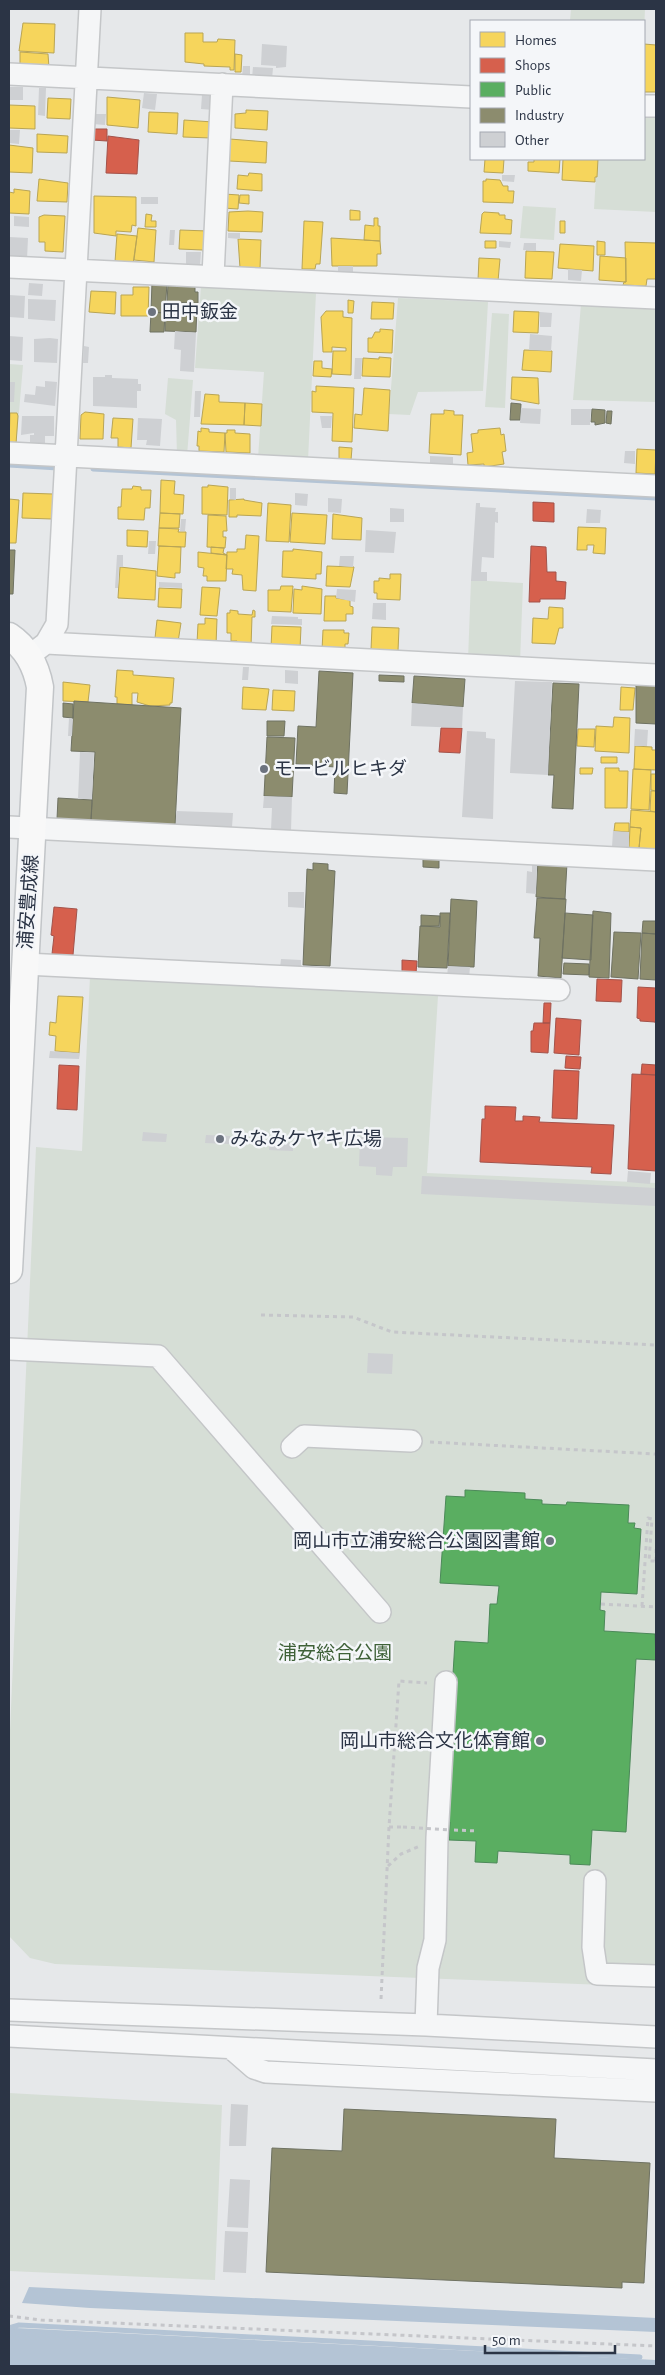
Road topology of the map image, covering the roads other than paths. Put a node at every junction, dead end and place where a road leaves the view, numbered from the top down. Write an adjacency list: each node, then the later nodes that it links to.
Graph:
1 (90, 9): 3 (street)
2 (9, 74): 3 (street)
3 (85, 77): 4 (street); 7 (street)
4 (222, 89): 5 (street); 8 (street)
5 (470, 97)
6 (9, 267): 7 (street)
7 (78, 270): 8 (street); 11 (street)
8 (213, 276): 9 (street)
9 (656, 298)
10 (9, 454): 11 (street)
11 (68, 456): 12 (street); 14 (street)
12 (656, 486)
13 (9, 636): 14 (main road, 浦安豊成線)
14 (38, 649): 15 (street); 16 (main road, 浦安豊成線)
15 (656, 675)
16 (21, 827): 17 (street); 18 (main road, 浦安豊成線)
17 (656, 860)
18 (25, 964): 19 (street); 20 (main road, 浦安豊成線)
19 (559, 990)
20 (15, 1035): 21 (main road, 浦安豊成線)
21 (10, 1229): 22 (main road, 浦安豊成線)
22 (9, 1270)
23 (9, 1350): 26 (street)
24 (411, 1441): 25 (street)
25 (292, 1447)
26 (380, 1612)
27 (438, 1683): 31 (street)
28 (595, 1881): 29 (street)
29 (656, 1976)
30 (9, 2010): 31 (street)
31 (426, 2026): 33 (street)
32 (9, 2036): 34 (street)
33 (656, 2037)
34 (231, 2048): 35 (street); 36 (street)
35 (656, 2070)
36 (656, 2091)

